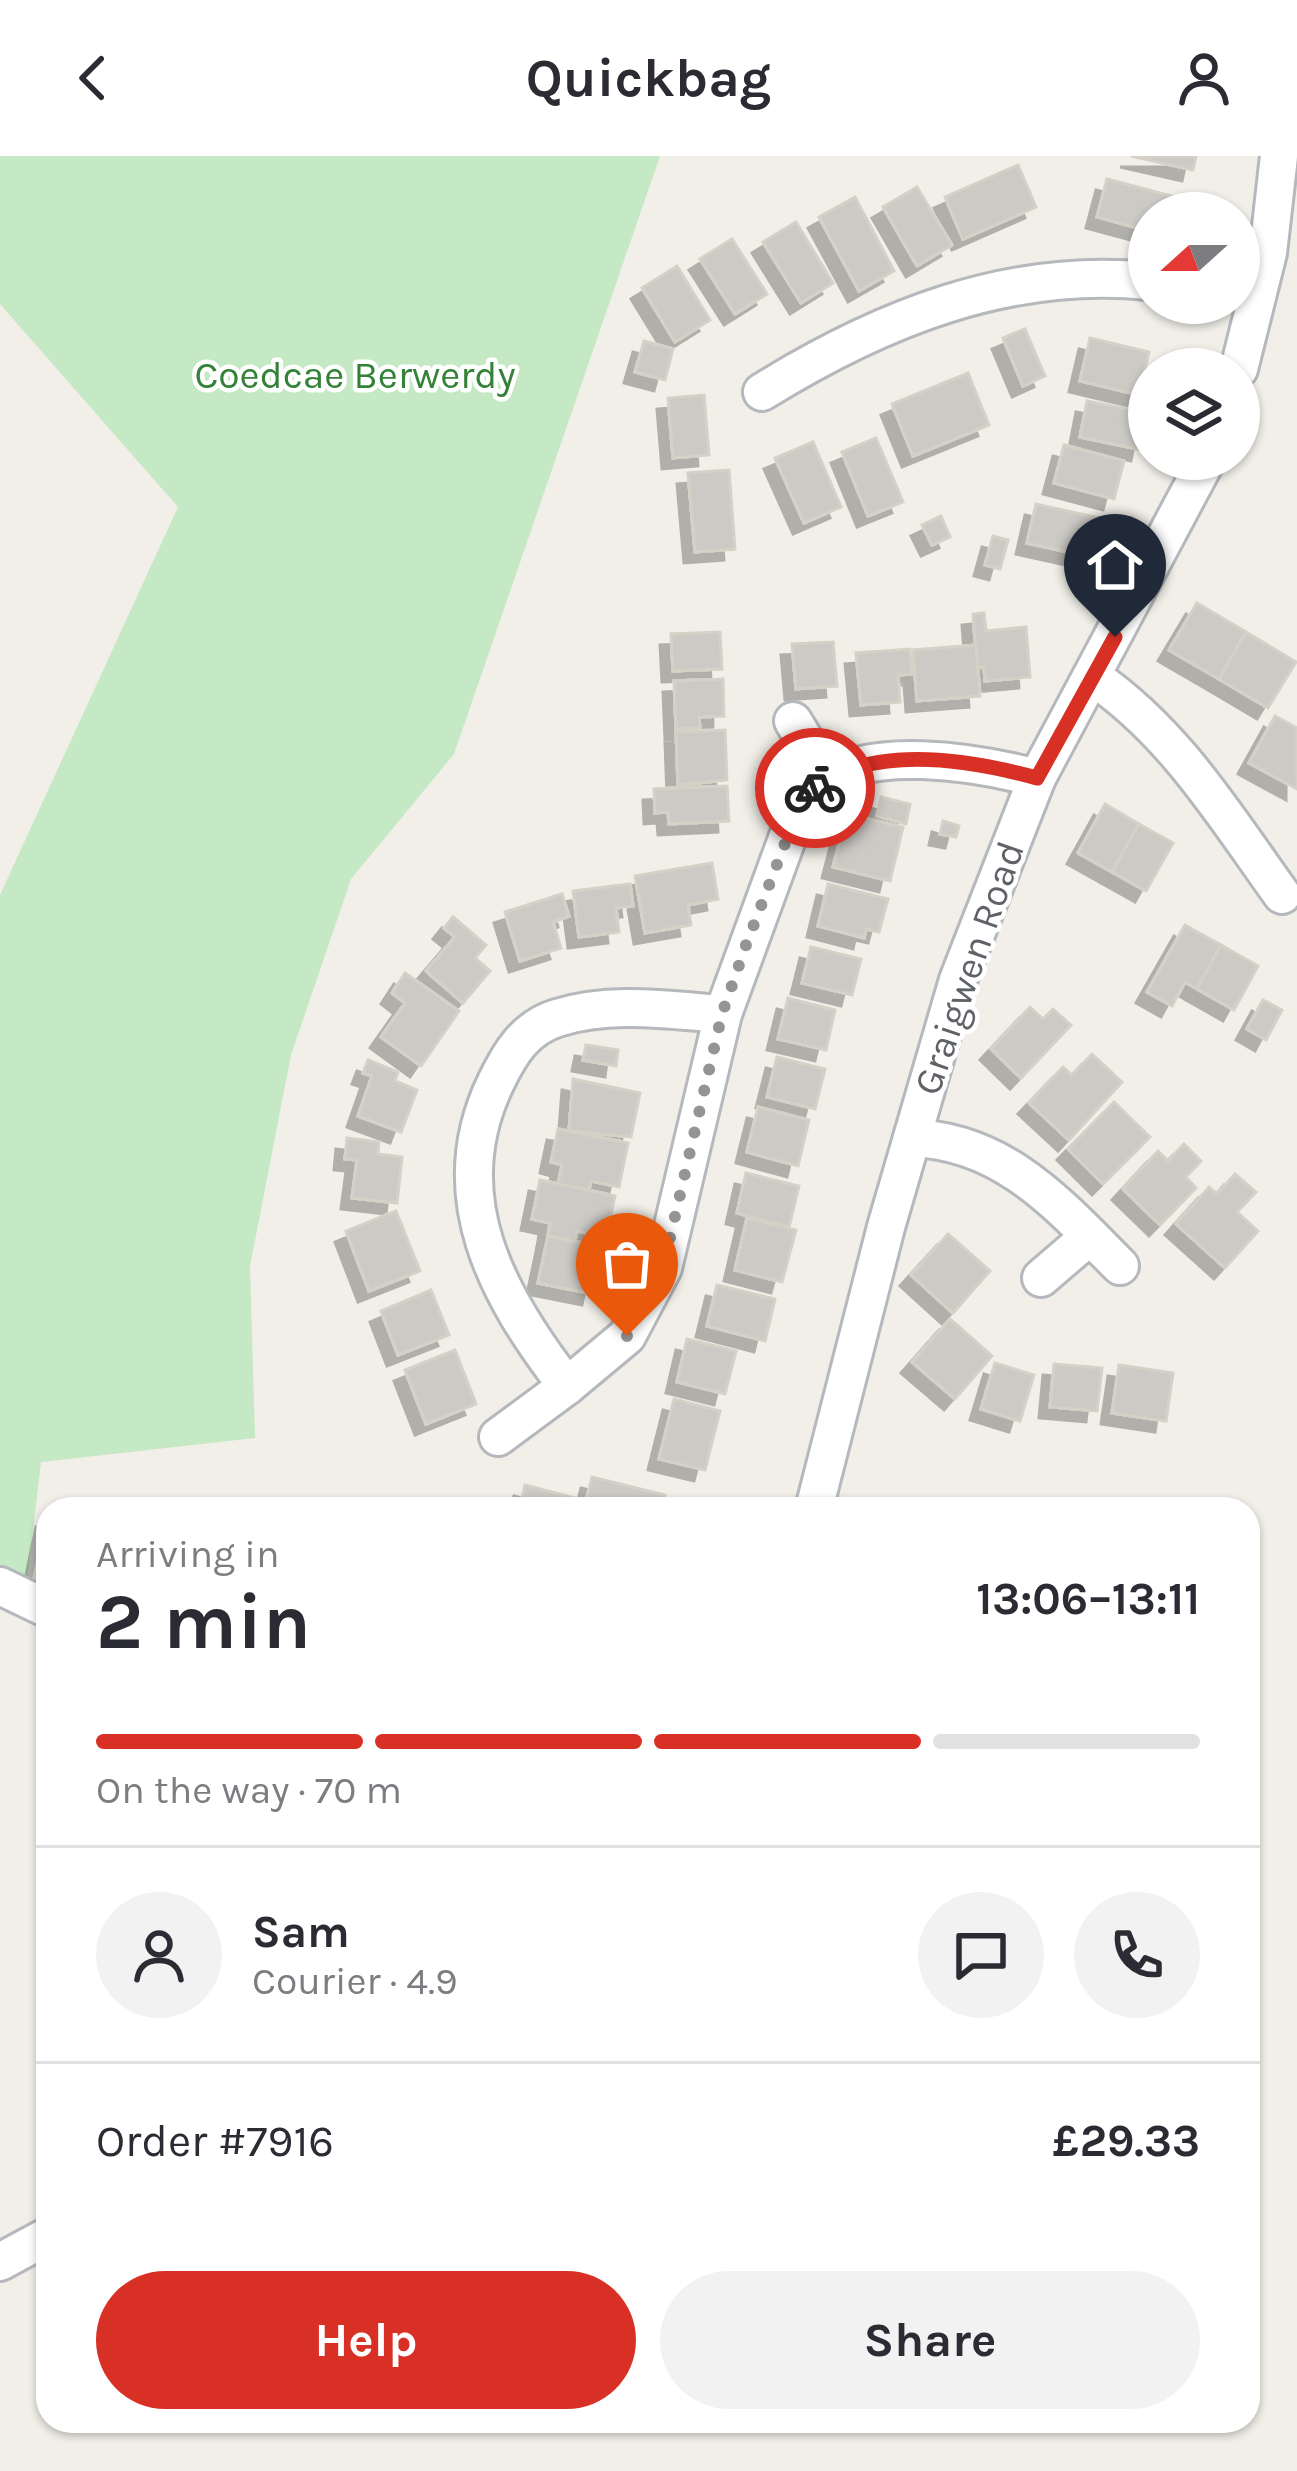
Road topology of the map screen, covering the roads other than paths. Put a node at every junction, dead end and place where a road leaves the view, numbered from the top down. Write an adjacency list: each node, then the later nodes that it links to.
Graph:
1 (1279, 156): 2 (street)
2 (1260, 269)
3 (1128, 278): 4 (street)
4 (762, 392)
5 (1196, 480): 6 (street, Graigwen Road)
6 (1094, 677): 9 (street, Graigwen Road); 10 (street)
7 (793, 721): 8 (street)
8 (828, 778): 9 (street); 11 (street)
9 (1037, 778): 12 (street, Graigwen Road)
10 (1282, 896)
11 (722, 1014): 16 (street); 16 (street)
12 (912, 1138): 13 (street); 18 (street, Graigwen Road)
13 (1090, 1236): 14 (street); 15 (street)
14 (1120, 1267)
15 (1041, 1278)
16 (567, 1386): 17 (street)
17 (499, 1437)
18 (817, 1497)
19 (0, 1586): 20 (street)
20 (36, 1603)
21 (36, 2242): 22 (street)
22 (0, 2262)

